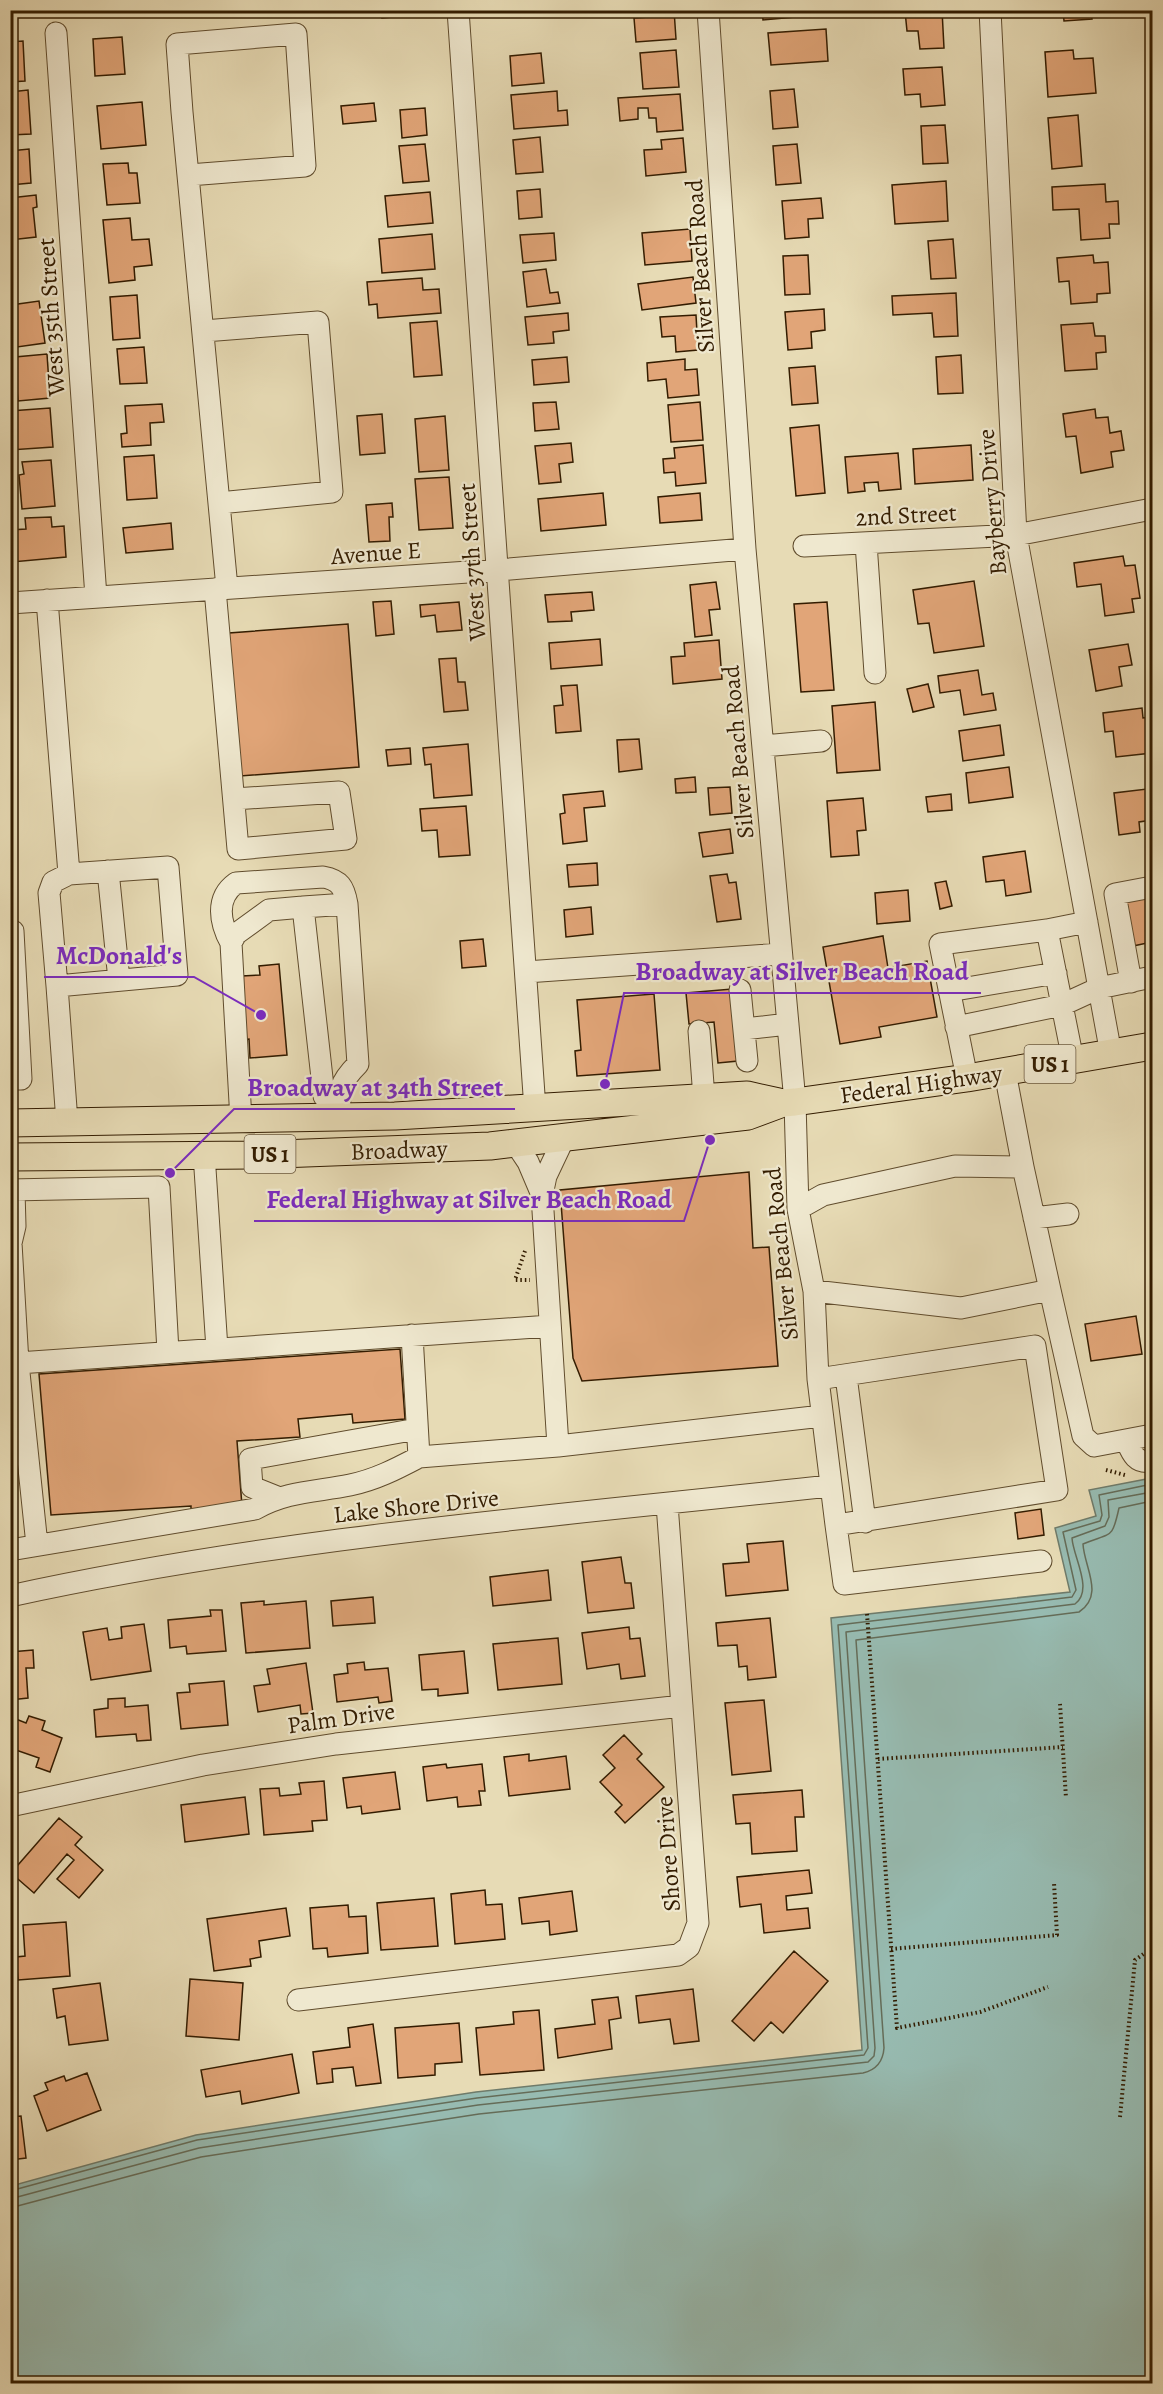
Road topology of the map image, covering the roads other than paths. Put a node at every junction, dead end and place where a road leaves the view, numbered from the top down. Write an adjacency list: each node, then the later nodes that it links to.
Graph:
1 (458, 10): 13 (street, West 37th Street)
2 (708, 10): 12 (street, Silver Beach Road)
3 (990, 10): 9 (street, Bayberry Drive)
4 (56, 33): 15 (street, West 35th Street)
5 (189, 175): 5 (street); 6 (street)
6 (204, 331): 7 (street); 7 (street)
7 (219, 502): 14 (street)
8 (1152, 509): 9 (street, 2nd Street)
9 (1016, 535): 10 (street, 2nd Street); 26 (street, Bayberry Drive)
10 (866, 543): 11 (street, 2nd Street); 18 (street)
11 (804, 546)
12 (745, 549): 13 (street, Avenue E); 20 (street, Silver Beach Road)
13 (498, 570): 14 (street, Avenue E); 34 (street, West 37th Street)
14 (221, 589): 15 (street, Avenue E); 21 (street)
15 (96, 597): 16 (street, Avenue E)
16 (47, 600): 17 (street, Avenue E); 23 (street)
17 (10, 603)
18 (875, 673)
19 (820, 741): 20 (street)
20 (763, 746): 33 (street, Silver Beach Road)
21 (234, 799): 21 (street)
22 (108, 871): 23 (street); 37 (street); 37 (street)
23 (69, 873): 39 (street)
24 (1152, 887): 25 (street)
25 (1115, 894): 26 (street); 38 (street)
26 (1083, 899): 29 (street, Bayberry Drive)
27 (347, 904): 28 (street); 32 (street); 58 (street)
28 (303, 907): 32 (street); 58 (street)
29 (1087, 922): 30 (street); 40 (street, Bayberry Drive)
30 (1047, 930): 35 (street); 42 (street)
31 (13, 932): 54 (street)
32 (231, 943): 60 (street)
33 (782, 954): 34 (street); 44 (street, Silver Beach Road)
34 (526, 972): 57 (street, West 37th Street)
35 (1056, 973): 42 (street); 43 (street)
36 (1152, 977): 38 (street)
37 (119, 980): 39 (street)
38 (1131, 981): 40 (street)
39 (57, 986): 61 (street)
40 (1099, 988): 43 (street); 49 (street, Bayberry Drive)
41 (740, 990): 46 (street)
42 (949, 991): 45 (street)
43 (1062, 1005): 45 (street); 50 (street)
44 (788, 1024): 46 (street); 56 (street, Silver Beach Road)
45 (956, 1027): 53 (street)
46 (744, 1029): 51 (street)
47 (699, 1031): 55 (street)
48 (1152, 1046): 49 (main road, Federal Highway / US 1)
49 (1111, 1054): 50 (main road, Federal Highway / US 1)
50 (1073, 1060): 52 (main road, Federal Highway / US 1)
51 (747, 1061)
52 (1005, 1072): 53 (main road, Federal Highway / US 1); 67 (street)
53 (967, 1078): 56 (main road, Federal Highway / US 1)
54 (10, 1079)
55 (704, 1098): 56 (main road, Broadway / US 1); 57 (main road, Broadway / US 1)
56 (789, 1103): 63 (main road, Broadway / US 1); 70 (street, Silver Beach Road)
57 (535, 1109): 59 (main road, Broadway / US 1)
58 (339, 1110): 59 (main road, Broadway / US 1); 60 (main road, Broadway / US 1)
59 (396, 1116): 65 (main road)
60 (241, 1120): 61 (main road, Broadway / US 1)
61 (67, 1122): 62 (main road, Broadway / US 1)
62 (10, 1123)
63 (564, 1138): 64 (main road, Broadway / US 1); 69 (street)
64 (516, 1143): 65 (main road, Broadway / US 1); 69 (street)
65 (204, 1154): 66 (main road, Broadway / US 1); 77 (street)
66 (10, 1157)
67 (1023, 1167): 70 (street); 72 (street)
68 (12, 1190): 78 (street); 79 (street)
69 (542, 1195): 75 (street)
70 (798, 1209): 74 (street, Silver Beach Road)
71 (1068, 1214): 72 (street)
72 (1034, 1218): 73 (street)
73 (1050, 1290): 74 (street); 85 (street)
74 (814, 1291): 81 (street, Silver Beach Road)
75 (550, 1326): 76 (street); 87 (street)
76 (412, 1335): 77 (street); 83 (street)
77 (217, 1349): 78 (street)
78 (168, 1352): 79 (street)
79 (18, 1363): 86 (street)
80 (846, 1376): 81 (street); 93 (street); 93 (street)
81 (818, 1379): 82 (street, Silver Beach Road)
82 (822, 1416): 87 (street); 90 (street, Silver Beach Road)
83 (417, 1429): 88 (street); 91 (street)
84 (1152, 1435): 85 (street)
85 (1126, 1440): 89 (street)
86 (17, 1442): 95 (street)
87 (558, 1446): 88 (street)
88 (419, 1457): 91 (street)
89 (1152, 1461)
90 (830, 1486): 92 (street, Lake Shore Drive); 94 (street, Silver Beach Road)
91 (277, 1497): 95 (street)
92 (667, 1504): 98 (street, Lake Shore Drive); 99 (street, Shore Drive)
93 (865, 1522): 94 (street)
94 (836, 1525): 97 (street, Silver Beach Road)
95 (37, 1545): 96 (street)
96 (10, 1550)
97 (1041, 1561)
98 (10, 1596)
99 (682, 1706): 100 (street, Palm Drive); 101 (street, Shore Drive)
100 (10, 1806)
101 (298, 2000)

